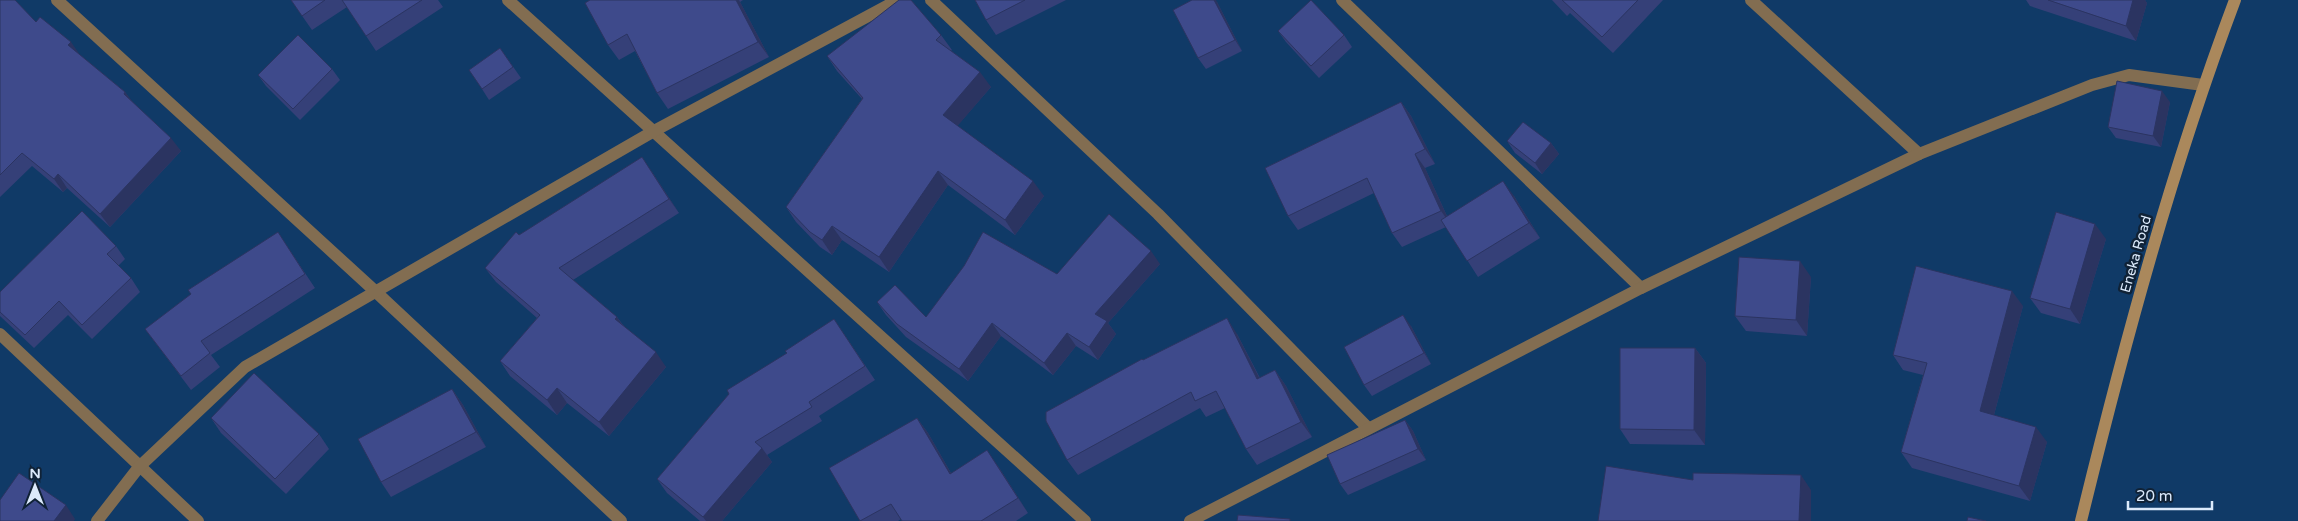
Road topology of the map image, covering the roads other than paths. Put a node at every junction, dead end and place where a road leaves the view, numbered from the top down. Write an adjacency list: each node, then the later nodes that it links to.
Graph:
1 (57, 0): 12 (street)
2 (508, 0): 9 (street)
3 (898, 0): 9 (street)
4 (931, 0): 14 (street)
5 (1342, 0): 11 (street)
6 (1751, 0): 10 (street)
7 (2235, 0): 8 (main road, Eneka Road)
8 (2203, 86): 10 (street); 21 (main road, Eneka Road)
9 (654, 131): 12 (street); 19 (street)
10 (1919, 154): 11 (street)
11 (1641, 288): 14 (street)
12 (376, 292): 15 (street); 18 (street)
13 (0, 334): 15 (street)
14 (1368, 428): 20 (street)
15 (139, 467): 16 (street); 17 (street)
16 (97, 521)
17 (198, 521)
18 (621, 521)
19 (1085, 521)
20 (1190, 521)
21 (2081, 521)

